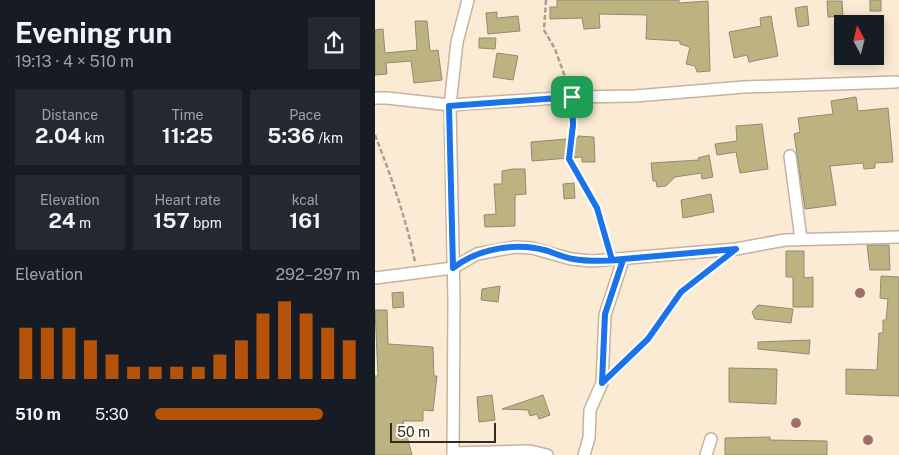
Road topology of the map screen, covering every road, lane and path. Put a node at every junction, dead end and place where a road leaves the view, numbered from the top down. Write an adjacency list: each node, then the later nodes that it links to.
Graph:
1 (468, 0): 6 (street)
2 (546, 0): 4 (path)
3 (896, 82): 4 (street)
4 (572, 97): 6 (street); 12 (path)
5 (375, 98): 6 (street)
6 (449, 106): 13 (street)
7 (375, 135): 14 (path)
8 (790, 156): 10 (street)
9 (899, 237): 10 (street)
10 (801, 239): 11 (street)
11 (736, 249): 12 (street); 16 (path)
12 (617, 260): 13 (street); 16 (street)
13 (453, 268): 14 (street); 18 (street)
14 (417, 272): 15 (street)
15 (375, 278)
16 (602, 383): 20 (street)
17 (711, 440): 21 (street)
18 (453, 454): 19 (street)
19 (547, 455)
20 (584, 455)
21 (706, 455)

